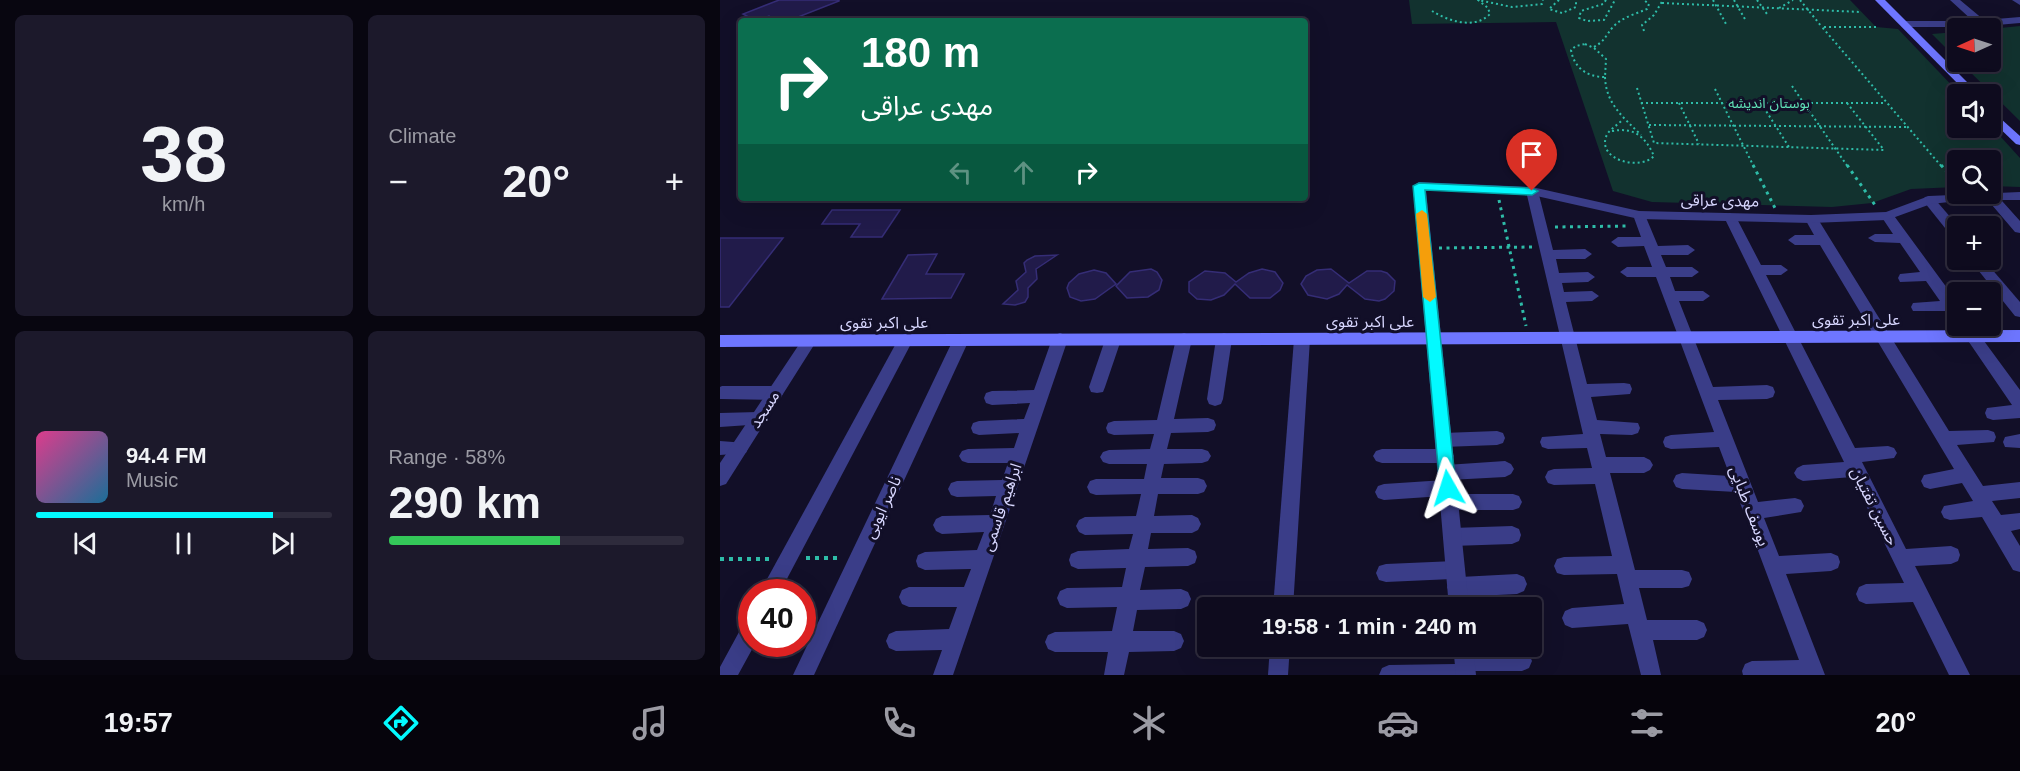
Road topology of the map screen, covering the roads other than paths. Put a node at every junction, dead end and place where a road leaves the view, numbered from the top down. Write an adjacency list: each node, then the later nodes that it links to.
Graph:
1 (1880, 0): 7 (main road)
2 (1955, 0): 3 (street)
3 (1976, 18)
4 (2020, 20): 5 (street)
5 (2001, 22)
6 (1947, 23): 7 (street)
7 (1905, 24): 8 (main road)
8 (1964, 84)
9 (2001, 123): 10 (main road)
10 (2020, 142)
11 (1532, 191): 20 (street, مهدی عراقی); 30 (street); 56 (street, مهدی عراقی)
12 (2001, 195): 13 (street, مهدی عراقی)
13 (2020, 196)
14 (1947, 198): 15 (street, مهدی عراقی)
15 (1929, 200): 17 (street, مهدی عراقی); 21 (street)
16 (1997, 204): 22 (street)
17 (1887, 216): 19 (street, مهدی عراقی); 24 (street)
18 (1730, 217): 19 (street, مهدی عراقی); 20 (street, مهدی عراقی); 32 (street, حسین تفتیان)
19 (1811, 219): 26 (street)
20 (1641, 220): 28 (street, یوسف طبایی)
21 (1947, 222)
22 (2020, 229)
23 (1875, 238): 24 (street)
24 (1904, 239): 38 (street)
25 (1795, 240): 26 (street)
26 (1824, 240): 55 (street)
27 (1618, 242): 28 (street)
28 (1650, 246): 29 (street); 36 (street, یوسف طبایی)
29 (1688, 250)
30 (1547, 251): 31 (street); 40 (street)
31 (1585, 254)
32 (1756, 270): 33 (street); 54 (street, حسین تفتیان)
33 (1781, 270)
34 (1985, 270): 49 (street)
35 (1627, 272): 36 (street)
36 (1660, 272): 37 (street); 43 (street, یوسف طبایی)
37 (1692, 272)
38 (1930, 276): 41 (street); 46 (street)
39 (1588, 277): 40 (street)
40 (1553, 278): 45 (street)
41 (1905, 278)
42 (1592, 296): 45 (street)
43 (1670, 296): 44 (street); 58 (street, یوسف طبایی)
44 (1703, 296)
45 (1558, 297): 57 (street)
46 (1947, 300)
47 (1918, 307): 48 (street)
48 (1947, 309)
49 (2020, 312)
50 (1947, 333): 55 (main road, علی اکبر تقوی)
51 (2001, 334): 53 (main road, علی اکبر تقوی)
52 (1973, 336): 78 (street)
53 (2020, 336)
54 (1790, 337): 55 (main road, علی اکبر تقوی); 58 (main road, علی اکبر تقوی); 105 (street, حسین تفتیان)
55 (1882, 337): 92 (street)
56 (1433, 338): 57 (main road, علی اکبر تقوی); 62 (main road, علی اکبر تقوی); 109 (street)
57 (1568, 338): 58 (main road, علی اکبر تقوی); 70 (street)
58 (1685, 338): 74 (street, یوسف طبایی)
59 (1060, 339): 64 (main road, علی اکبر تقوی); 65 (main road, علی اکبر تقوی); 75 (street, ابراهیم قاسمی)
60 (1184, 339): 61 (main road, علی اکبر تقوی); 65 (main road, علی اکبر تقوی); 85 (street)
61 (1224, 339): 62 (main road, علی اکبر تقوی); 77 (street)
62 (1302, 339): 158 (street)
63 (905, 340): 64 (main road, علی اکبر تقوی); 67 (main road, علی اکبر تقوی); 151 (street)
64 (961, 340): 178 (street, ناصر ایوبی)
65 (1113, 340): 68 (street)
66 (720, 341): 67 (main road, علی اکبر تقوی)
67 (809, 341): 73 (street, مسجد)
68 (1097, 387)
69 (1624, 389): 70 (street)
70 (1581, 391): 89 (street)
71 (1767, 392): 74 (street)
72 (722, 393): 73 (street)
73 (775, 393): 81 (street, مسجد)
74 (1707, 394): 93 (street, یوسف طبایی)
75 (1040, 396): 76 (street); 84 (street, ابراهیم قاسمی)
76 (992, 398)
77 (1215, 399)
78 (2020, 403)
79 (2020, 411): 80 (street)
80 (1993, 413)
81 (758, 419): 82 (street); 97 (street, مسجد)
82 (720, 420)
83 (1208, 425): 85 (street)
84 (1030, 426): 86 (street); 99 (street, ابراهیم قاسمی)
85 (1164, 427): 87 (street); 101 (street)
86 (979, 428)
87 (1114, 428)
88 (1632, 428): 89 (street)
89 (1592, 434): 94 (street); 108 (street)
90 (1988, 437): 92 (street)
91 (1497, 438): 109 (street)
92 (1944, 438): 111 (street)
93 (1725, 440): 95 (street); 116 (street, یوسف طبایی)
94 (1548, 442)
95 (1671, 442)
96 (720, 448): 97 (street)
97 (740, 448): 113 (street, مسجد)
98 (1888, 453): 105 (street)
99 (1020, 455): 100 (street); 121 (street, ابراهیم قاسمی)
100 (968, 456)
101 (1157, 456): 102 (street); 104 (street); 119 (street)
102 (1202, 456)
103 (1382, 456): 109 (street)
104 (1109, 457)
105 (1853, 462): 110 (street); 139 (street, حسین تفتیان)
106 (1644, 465): 108 (street)
107 (1505, 469): 109 (street)
108 (1601, 471): 112 (street); 148 (street)
109 (1446, 472): 123 (street); 124 (street); 136 (street)
110 (1803, 473)
111 (1966, 475): 115 (street); 126 (street)
112 (1554, 477)
113 (720, 478)
114 (1682, 481): 116 (street)
115 (1930, 481)
116 (1742, 484): 127 (street, یوسف طبایی)
117 (1198, 486): 119 (street)
118 (1096, 487): 119 (street)
119 (1152, 487): 133 (street)
120 (957, 489): 121 (street)
121 (1008, 489): 130 (street, ابراهیم قاسمی)
122 (2020, 490): 126 (street)
123 (1384, 492)
124 (1513, 502)
125 (1795, 506): 127 (street)
126 (1987, 508): 128 (street); 129 (street); 144 (street)
127 (1752, 511): 147 (street, یوسف طبایی)
128 (1950, 512)
129 (2020, 521)
130 (996, 523): 132 (street); 140 (street, ابراهیم قاسمی)
131 (1192, 524): 133 (street)
132 (942, 525)
133 (1144, 525): 134 (street); 142 (street)
134 (1085, 526)
135 (1512, 535): 136 (street)
136 (1452, 537): 150 (street)
137 (1951, 555): 139 (street)
138 (1188, 557): 142 (street)
139 (1901, 558): 154 (street, حسین تفتیان)
140 (983, 559): 143 (street); 157 (street, ابراهیم قاسمی)
141 (1078, 560): 142 (street)
142 (1138, 560): 161 (street)
143 (925, 561)
144 (2019, 561)
145 (1831, 562): 147 (street)
146 (1564, 566): 148 (street)
147 (1773, 566): 176 (street, یوسف طبایی)
148 (1626, 572): 152 (street); 164 (street)
149 (1386, 573): 150 (street)
150 (1456, 578): 153 (street); 159 (street)
151 (777, 579)
152 (1682, 579)
153 (1517, 584)
154 (1918, 592): 155 (street); 184 (street, حسین تفتیان)
155 (1866, 594)
156 (909, 597): 157 (street)
157 (970, 597): 166 (street, ابراهیم قاسمی)
158 (1284, 597)
159 (1458, 597)
160 (1067, 598): 161 (street)
161 (1130, 598): 162 (street); 170 (street)
162 (1181, 599)
163 (1572, 618): 164 (street)
164 (1638, 621): 165 (street); 183 (street)
165 (1696, 630)
166 (956, 639): 167 (street); 179 (street, ابراهیم قاسمی)
167 (896, 641)
168 (1174, 641): 170 (street)
169 (1056, 642): 170 (street)
170 (1121, 642): 180 (street)
171 (738, 654): 177 (street)
172 (1279, 657): 181 (street)
173 (1522, 661): 174 (street)
174 (1464, 664): 182 (street)
175 (1752, 671): 176 (street)
176 (1814, 673)
177 (727, 675)
178 (803, 675)
179 (944, 675)
180 (1114, 675)
181 (1278, 675)
182 (1389, 675)
183 (1651, 675)
184 (1960, 675)

